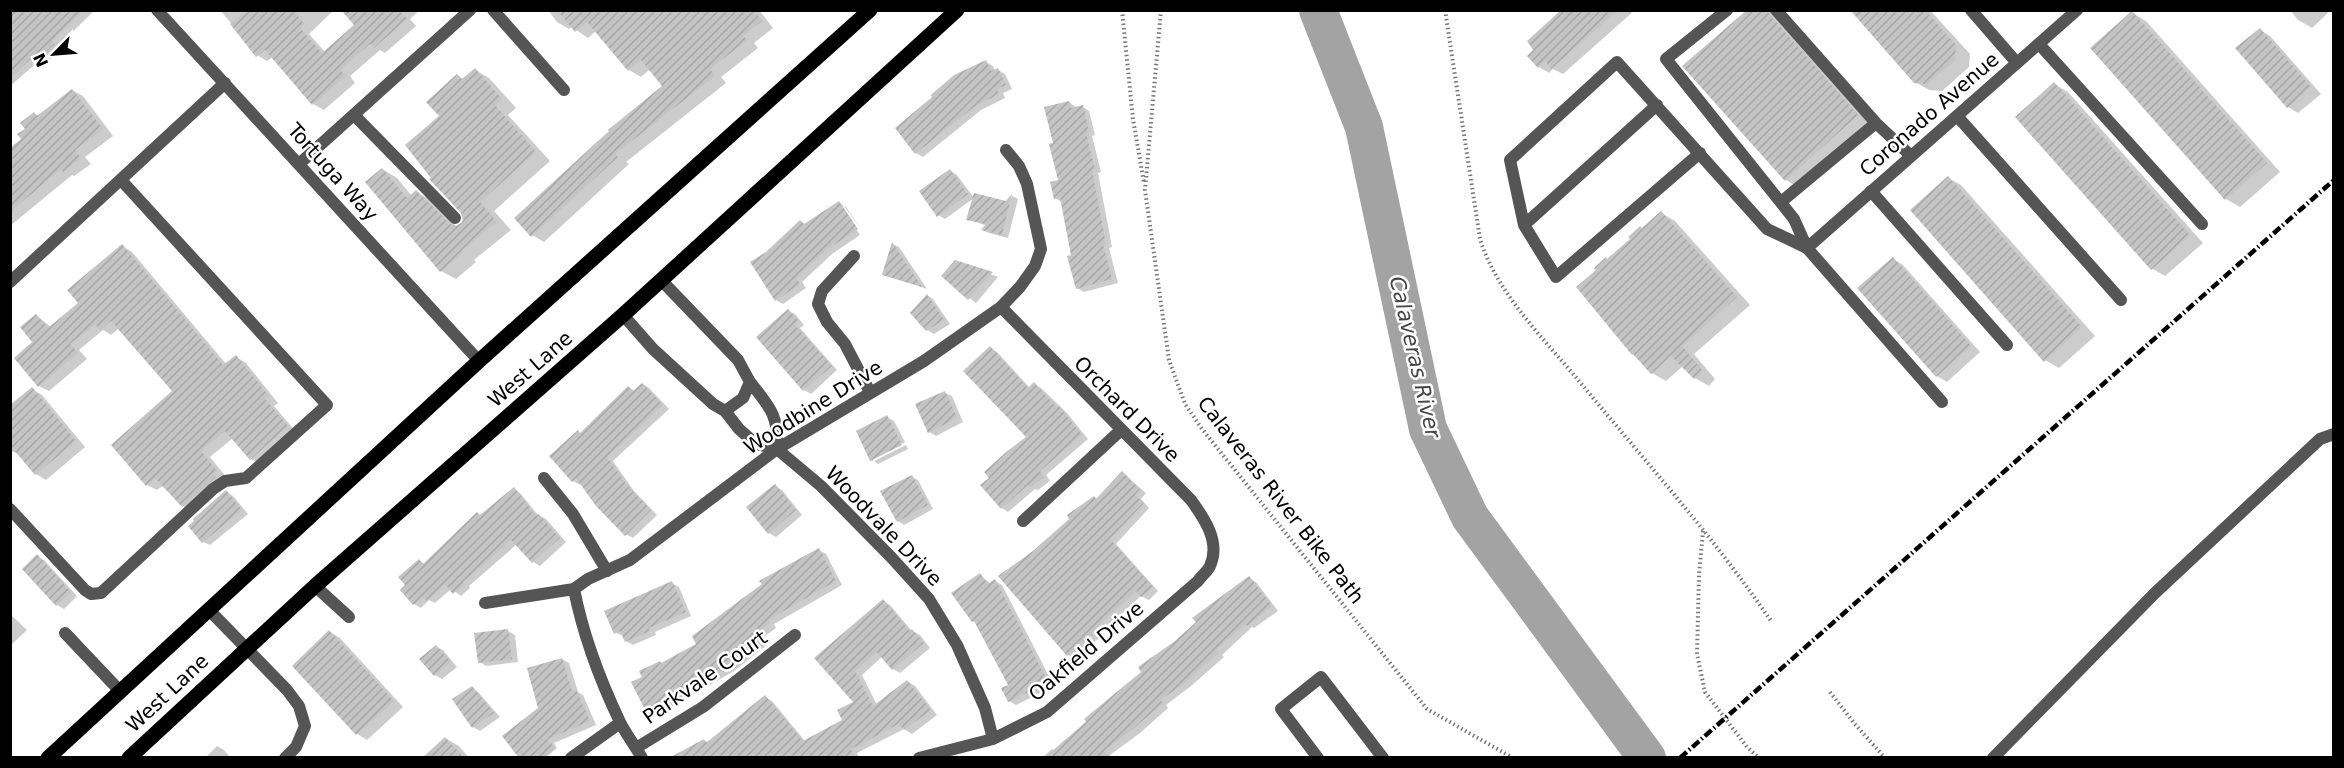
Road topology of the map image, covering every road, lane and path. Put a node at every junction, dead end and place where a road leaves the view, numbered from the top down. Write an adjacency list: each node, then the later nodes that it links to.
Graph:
1 (157, 10): 15 (street, Tortuga Way)
2 (470, 10): 18 (street)
3 (493, 10): 16 (street)
4 (870, 10): 40 (main road, West Lane)
5 (957, 10): 34 (main road, West Lane)
6 (1122, 10): 26 (path)
7 (1161, 10): 26 (path, Calaveras River Bike Path)
8 (1445, 10): 51 (path)
9 (1728, 10): 28 (street)
10 (1776, 10): 20 (street)
11 (1971, 10): 14 (street)
12 (2077, 10): 13 (street, Coronado Avenue)
13 (2039, 44): 14 (street, Coronado Avenue); 30 (street)
14 (2017, 63): 19 (street, Coronado Avenue)
15 (225, 83): 24 (street, Tortuga Way); 25 (street)
16 (564, 90)
17 (1657, 105): 22 (street); 31 (street); 31 (street)
18 (354, 115): 24 (street); 29 (street)
19 (1957, 116): 23 (street, Coronado Avenue); 36 (street)
20 (1876, 123): 23 (street); 28 (street)
21 (1006, 150): 37 (street, Woodbine Drive)
22 (1700, 153): 31 (street); 32 (street)
23 (1911, 156): 27 (street, Coronado Avenue)
24 (299, 164): 40 (street, Tortuga Way)
25 (122, 180): 35 (street); 49 (street)
26 (1145, 190): 75 (path, Calaveras River Bike Path)
27 (1871, 191): 32 (street, Coronado Avenue); 39 (street)
28 (1781, 202): 32 (street)
29 (455, 218)
30 (2202, 224)
31 (1524, 225)
32 (1807, 248): 43 (street)
33 (854, 256): 42 (street)
34 (661, 280): 38 (main road, West Lane); 41 (street)
35 (10, 282)
36 (2121, 300)
37 (1000, 307): 42 (street, Woodbine Drive); 45 (street, Orchard Drive)
38 (623, 315): 44 (street, Woodvale Drive); 54 (main road, West Lane)
39 (2007, 345)
40 (479, 361): 57 (main road, West Lane)
41 (750, 382): 44 (street); 47 (street)
42 (870, 392): 47 (street, Woodbine Drive)
43 (1942, 402)
44 (725, 411): 47 (street, Woodvale Drive)
45 (1121, 430): 50 (street); 52 (street, Orchard Drive)
46 (2334, 434): 78 (street)
47 (777, 449): 53 (street, Woodbine Drive); 66 (street, Woodvale Drive)
48 (544, 478): 53 (street)
49 (10, 509)
50 (1023, 522)
51 (1703, 530): 59 (path); 76 (path)
52 (1213, 546): 66 (street, Oakfield Drive)
53 (607, 570): 55 (street, Woodbine Drive)
54 (315, 586): 58 (street); 62 (main road, West Lane)
55 (574, 590): 56 (street, Woodbine Drive); 65 (street)
56 (485, 603)
57 (208, 609): 62 (street); 63 (main road, West Lane)
58 (349, 617)
59 (1771, 621)
60 (65, 633): 63 (street)
61 (795, 635): 67 (street, Parkvale Court)
62 (246, 650): 69 (main road, West Lane); 70 (street)
63 (119, 690): 68 (main road, West Lane)
64 (1830, 692): 77 (path)
65 (620, 723): 67 (street); 71 (street)
66 (993, 739): 72 (street, Oakfield Drive)
67 (639, 753)
68 (48, 758)
69 (129, 758)
70 (285, 758)
71 (571, 758)
72 (919, 758)
73 (1318, 758): 74 (street)
74 (1383, 758)
75 (1513, 758)
76 (1759, 758)
77 (1886, 758)
78 (1993, 758)

